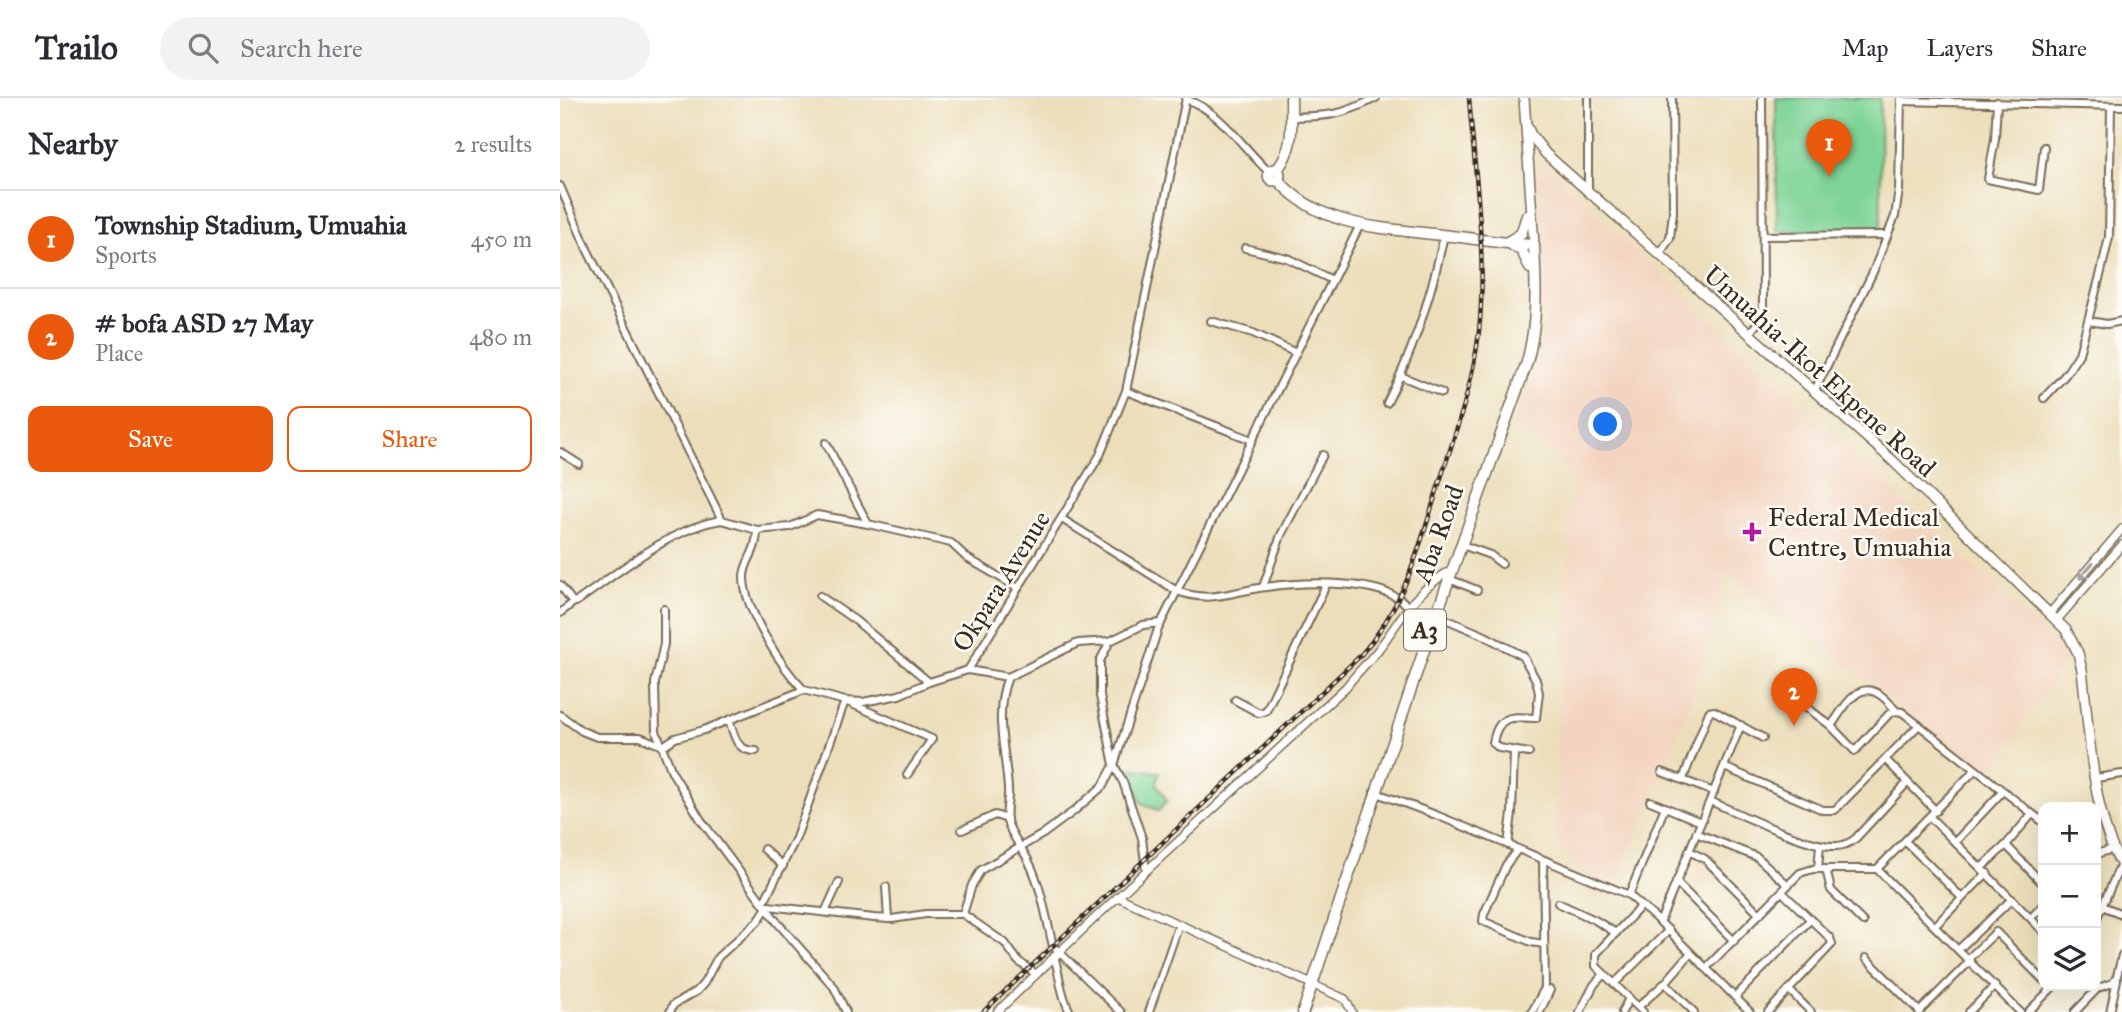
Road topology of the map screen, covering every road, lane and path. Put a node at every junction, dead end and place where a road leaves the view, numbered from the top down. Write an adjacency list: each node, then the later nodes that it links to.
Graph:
1 (1291, 98): 14 (main road)
2 (1376, 98): 14 (street)
3 (1519, 98): 15 (main road, Aba Road)
4 (1524, 98): 15 (main road, Aba Road)
5 (1588, 98): 19 (street)
6 (1672, 98): 28 (street)
7 (1762, 98): 24 (street)
8 (1186, 99): 17 (street); 38 (street, Okpara Avenue)
9 (1901, 100): 10 (street); 23 (street)
10 (1985, 100): 11 (street)
11 (1997, 102): 12 (street); 16 (street)
12 (2111, 106): 13 (street); 32 (street)
13 (2122, 106)
14 (1291, 117): 17 (main road)
15 (1531, 147): 19 (main road, Umuahia-Ikot Ekpene Road); 20 (main road, Aba Road); 26 (main road, Aba Road)
16 (2044, 147)
17 (1275, 174): 21 (main road)
18 (560, 186): 49 (street)
19 (1588, 192): 28 (main road, Umuahia-Ikot Ekpene Road)
20 (1527, 216): 25 (main road); 26 (main road, Aba Road)
21 (1360, 225): 22 (main road); 30 (street)
22 (1444, 235): 25 (main road); 36 (street)
23 (1887, 235): 24 (street); 37 (street)
24 (1764, 236): 34 (street)
25 (1505, 242): 26 (main road); 29 (main road)
26 (1531, 245): 29 (main road, Aba Road / A3); 42 (main road, Aba Road / A3)
27 (1245, 248): 30 (street)
28 (1659, 255): 34 (main road, Umuahia-Ikot Ekpene Road)
29 (1530, 268): 42 (main road, Aba Road / A3)
30 (1332, 280): 35 (street)
31 (1211, 321): 35 (street)
32 (2089, 321): 33 (street); 40 (street)
33 (2122, 321)
34 (1749, 334): 37 (main road, Umuahia-Ikot Ekpene Road)
35 (1296, 353): 43 (street)
36 (1401, 376): 39 (street); 41 (street)
37 (1815, 390): 69 (main road, Umuahia-Ikot Ekpene Road)
38 (1126, 391): 43 (street); 48 (street, Okpara Avenue)
39 (1442, 393)
40 (2044, 398)
41 (1387, 403)
42 (1505, 417): 53 (main road, Aba Road / A3); 56 (main road, Aba Road / A3)
43 (1252, 440): 62 (street)
44 (826, 443): 50 (street)
45 (560, 452): 47 (street)
46 (1323, 455): 59 (street)
47 (579, 464)
48 (1062, 519): 60 (street, Okpara Avenue); 62 (street)
49 (722, 520): 52 (street); 64 (street)
50 (868, 524): 52 (street); 60 (street)
51 (2122, 529): 69 (street, one-way to 69)
52 (757, 530): 77 (street)
53 (1462, 545): 55 (street); 56 (main road, Aba Road / A3)
54 (2122, 545): 69 (street)
55 (1502, 564)
56 (1448, 576): 61 (street); 65 (street); 68 (main road, Aba Road / A3); 71 (main road, Aba Road / A3)
57 (560, 585): 64 (street)
58 (1326, 585): 59 (street); 65 (street); 78 (street)
59 (1262, 587): 62 (street)
60 (1018, 588): 73 (street, Okpara Avenue)
61 (1477, 590)
62 (1177, 591): 70 (street)
63 (820, 596): 75 (street)
64 (574, 602): 67 (street)
65 (1408, 606): 71 (street); 132 (street)
66 (664, 609): 87 (street)
67 (560, 613)
68 (1436, 615): 89 (street); 103 (main road, Aba Road / A3)
69 (2053, 617): 98 (main road, Umuahia-Ikot Ekpene Road)
70 (1161, 623): 72 (street); 92 (street)
71 (1424, 631): 103 (main road, Aba Road / A3)
72 (1110, 641): 74 (street); 92 (street)
73 (968, 670): 74 (street); 75 (street, Okpara Avenue)
74 (1008, 677): 111 (street)
75 (929, 682): 79 (street, Okpara Avenue)
76 (1782, 688): 85 (street)
77 (803, 690): 79 (street, Okpara Avenue); 82 (street)
78 (1235, 700)
79 (845, 701): 97 (street); 128 (street)
80 (1896, 711): 84 (street); 85 (street); 85 (street)
81 (560, 715): 87 (street)
82 (729, 720): 87 (street); 88 (street)
83 (1741, 725): 86 (street); 93 (street); 99 (street)
84 (1919, 725): 91 (street); 94 (street)
85 (1831, 726)
86 (1763, 738)
87 (663, 746): 144 (street)
88 (756, 751)
89 (1514, 751): 90 (street); 117 (street)
90 (1529, 753)
91 (1885, 759): 93 (street); 100 (street)
92 (1115, 765): 120 (street); 132 (street)
93 (1724, 767): 102 (street)
94 (1975, 770): 101 (street); 107 (street)
95 (1662, 772): 99 (street)
96 (2122, 774): 98 (street)
97 (907, 775)
98 (2096, 778): 123 (main road, Umuahia-Ikot Ekpene Road)
99 (1683, 779): 102 (street)
100 (1907, 783): 107 (street); 118 (street)
101 (2003, 791): 108 (street); 116 (street)
102 (1714, 792): 105 (street)
103 (1375, 793): 117 (street); 177 (main road, Aba Road / A3)
104 (1650, 801): 106 (street)
105 (1710, 801): 112 (street); 118 (street)
106 (1665, 807): 112 (street); 139 (street)
107 (1936, 811): 109 (street)
108 (2032, 814): 110 (street); 119 (street)
109 (1930, 817): 115 (street); 116 (street)
110 (2038, 818)
111 (1007, 819): 113 (street); 120 (street)
112 (1701, 822): 114 (street)
113 (962, 830)
114 (1696, 833): 124 (street); 136 (street)
115 (1905, 841): 130 (street); 141 (street)
116 (1955, 842): 131 (street)
117 (1508, 845): 122 (street)
118 (1820, 845): 129 (street)
119 (2006, 845): 131 (street); 133 (street)
120 (1022, 847): 149 (street); 165 (street)
121 (764, 849): 128 (street)
122 (1518, 849): 126 (street); 163 (street)
123 (2113, 849): 125 (street); 127 (main road, Umuahia-Ikot Ekpene Road)
124 (1689, 851): 135 (street); 150 (street)
125 (2101, 853)
126 (1543, 860): 139 (street); 163 (street)
127 (2122, 864): 146 (street)
128 (783, 866): 144 (street)
129 (1822, 869): 130 (street); 136 (street); 156 (street)
130 (1877, 869): 158 (street)
131 (1984, 870): 141 (street); 142 (street)
132 (1146, 872): 140 (street)
133 (2038, 879)
134 (839, 882): 148 (street)
135 (1676, 882): 155 (street); 162 (street)
136 (1788, 885): 138 (street)
137 (886, 887): 153 (street)
138 (1782, 891): 150 (street); 154 (street)
139 (1629, 895): 145 (street)
140 (1118, 897): 157 (street); 165 (street)
141 (1962, 898): 158 (street)
142 (2012, 899): 152 (street); 164 (street)
143 (1558, 903): 161 (street)
144 (766, 904): 148 (street); 187 (street); 188 (street)
145 (1642, 906): 155 (street); 161 (street)
146 (2102, 906): 151 (street)
147 (2038, 910): 152 (street)
148 (825, 912): 153 (street)
149 (963, 914): 153 (street); 171 (street)
150 (1760, 914): 162 (street)
151 (2122, 914)
152 (2031, 918): 159 (street)
153 (888, 919)
154 (1810, 920): 181 (street); 184 (street)
155 (1660, 922): 160 (street)
156 (1863, 922)
157 (1179, 924): 177 (street); 192 (street)
158 (1935, 926): 164 (street)
159 (2040, 928)
160 (1669, 930): 166 (street); 175 (street)
161 (1616, 933): 172 (street)
162 (1734, 941): 170 (street)
163 (1544, 944): 196 (street)
164 (1959, 949): 169 (street)
165 (1056, 954): 171 (street); 190 (street); 191 (street)
166 (1690, 954): 170 (street); 176 (street)
167 (2122, 955): 174 (street)
168 (1866, 958): 204 (street)
169 (1969, 960): 173 (street); 178 (street); 204 (street)
170 (1706, 968): 184 (street)
171 (1036, 974): 189 (street)
172 (1604, 974): 175 (street); 198 (street)
173 (2038, 975)
174 (2117, 976): 179 (street); 209 (street)
175 (1615, 983): 185 (street)
176 (1665, 984): 186 (street); 200 (street)
177 (1310, 985): 193 (main road, Aba Road / A3); 194 (main road, Aba Road / A3); 195 (street)
178 (1995, 986): 205 (street); 206 (street)
179 (2101, 986)
180 (1550, 990): 197 (street)
181 (1789, 990): 202 (street); 203 (street)
182 (2048, 991): 207 (street)
183 (2093, 991): 208 (street)
184 (1735, 997): 201 (street)
185 (1629, 998): 186 (street); 199 (street)
186 (1641, 1010)
187 (670, 1012)
188 (846, 1012)
189 (997, 1012)
190 (1070, 1012)
191 (1121, 1012)
192 (1149, 1012)
193 (1297, 1012)
194 (1303, 1012)
195 (1352, 1012)
196 (1532, 1012)
197 (1539, 1012)
198 (1580, 1012)
199 (1622, 1012)
200 (1694, 1012)
201 (1750, 1012)
202 (1768, 1012)
203 (1811, 1012)
204 (1920, 1012)
205 (1969, 1012)
206 (2021, 1012)
207 (2028, 1012)
208 (2075, 1012)
209 (2110, 1012)

